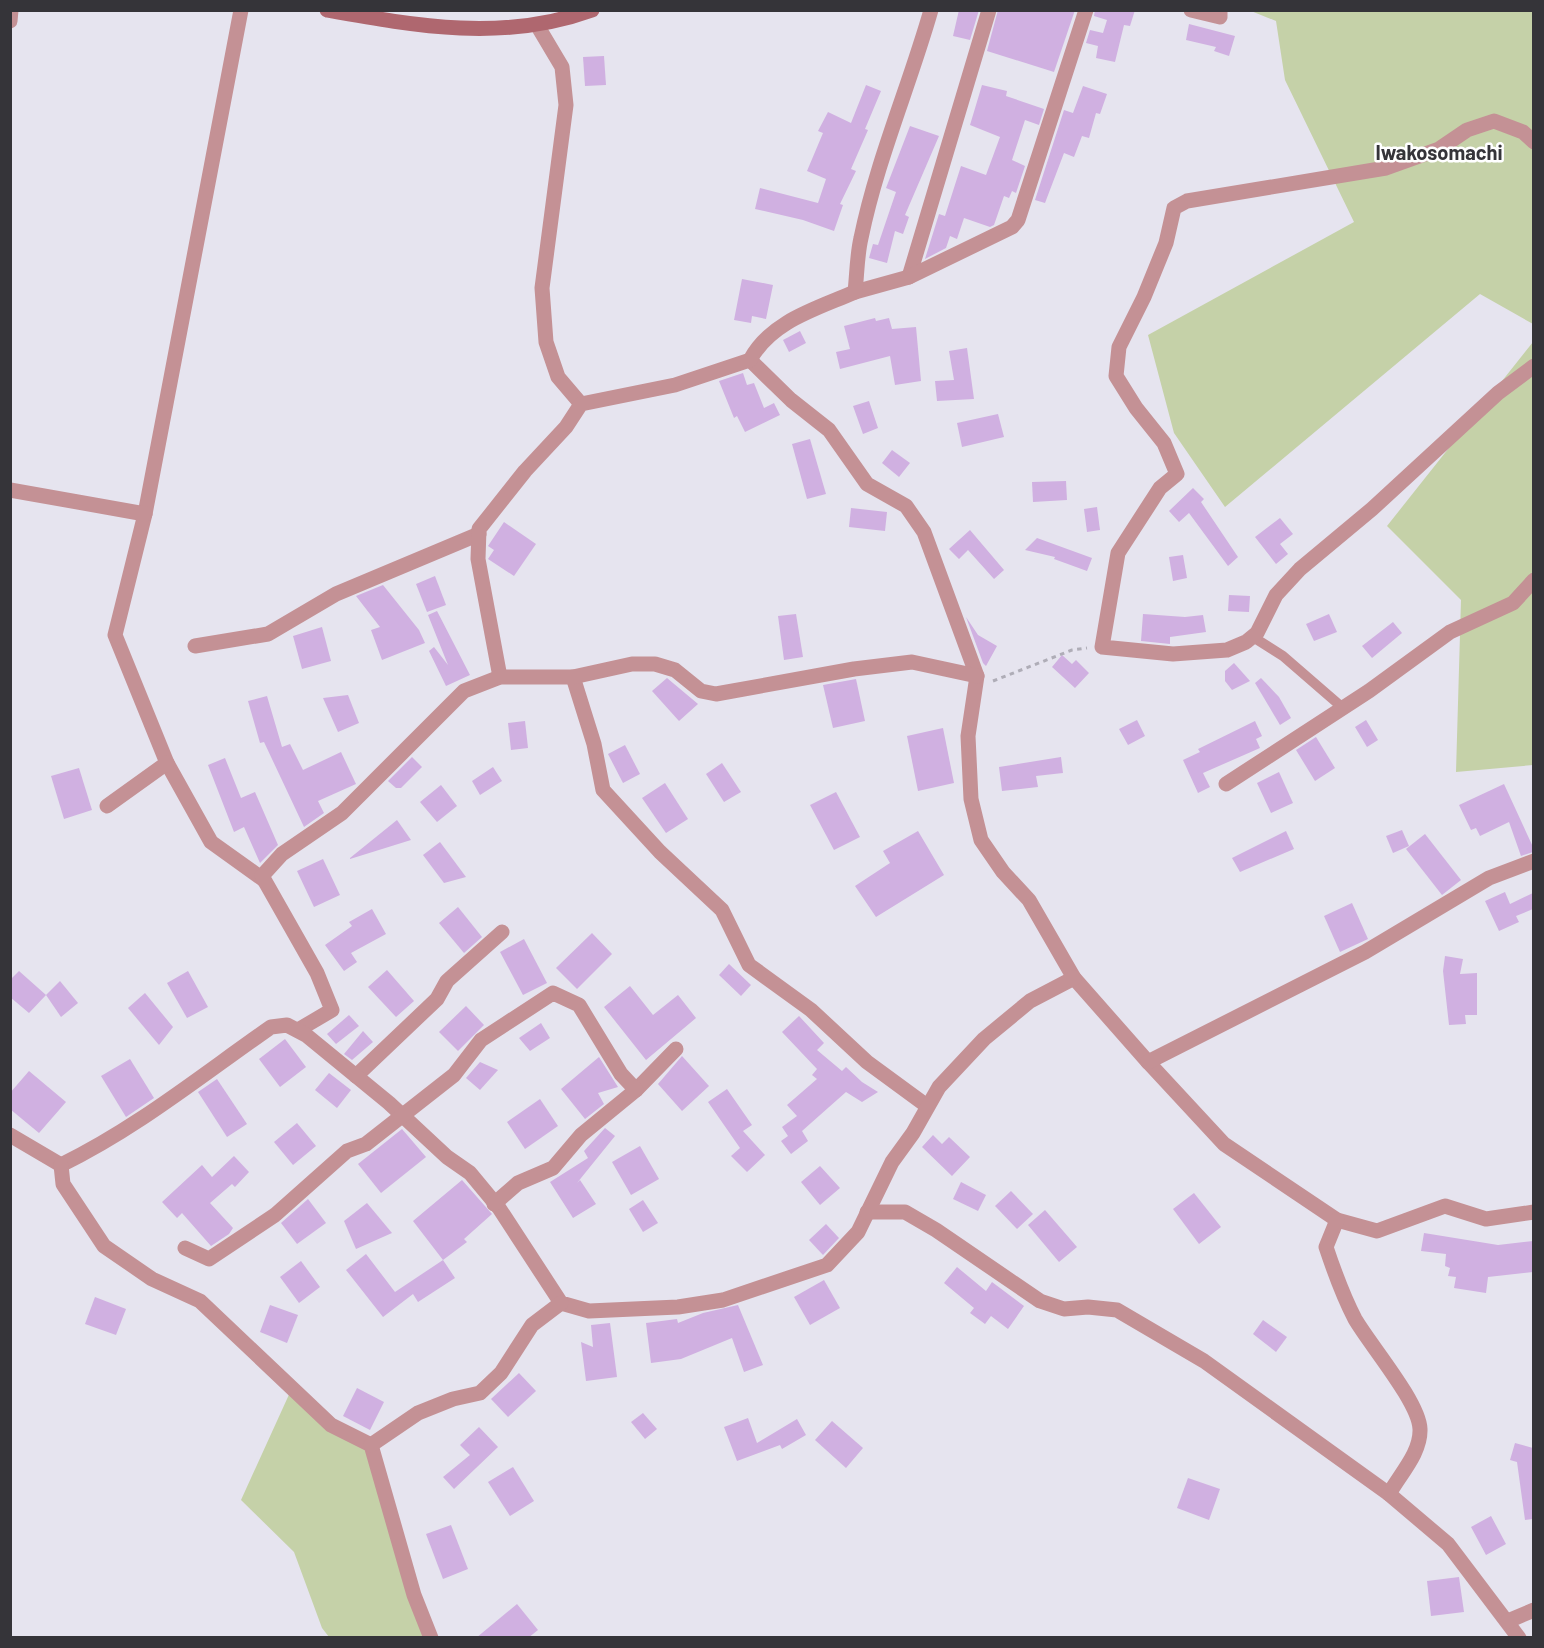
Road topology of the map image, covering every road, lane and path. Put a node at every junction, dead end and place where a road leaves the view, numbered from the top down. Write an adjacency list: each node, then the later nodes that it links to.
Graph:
1 (11, 10): 10 (street)
2 (241, 10): 19 (street)
3 (327, 10): 11 (street)
4 (592, 10): 11 (street)
5 (931, 10): 14 (street)
6 (989, 10): 13 (street)
7 (1086, 10): 13 (street)
8 (1191, 10): 9 (street)
9 (1220, 10)
10 (10, 21)
11 (537, 25): 17 (street)
12 (1533, 142): 24 (street)
13 (909, 277): 14 (street)
14 (855, 292): 15 (street)
15 (750, 360): 17 (street); 25 (street)
16 (1533, 366): 22 (street)
17 (581, 404): 20 (street)
18 (10, 490): 19 (street)
19 (145, 514): 29 (street)
20 (479, 534): 23 (street); 26 (street)
21 (1533, 580): 28 (street)
22 (1253, 637): 24 (street); 28 (lane)
23 (195, 645)
24 (1102, 647): 25 (path)
25 (976, 676): 27 (street); 35 (street)
26 (500, 677): 27 (street); 33 (street)
27 (573, 677): 41 (street)
28 (1343, 708): 30 (street)
29 (166, 763): 31 (street); 33 (street)
30 (1226, 784)
31 (107, 806)
32 (1533, 861): 38 (street)
33 (264, 880): 36 (street)
34 (502, 932): 39 (street)
35 (1074, 978): 38 (street); 41 (street)
36 (298, 1030): 39 (street); 44 (street)
37 (676, 1049): 40 (street)
38 (1148, 1062): 48 (street)
39 (356, 1076): 42 (street)
40 (636, 1090): 42 (street); 45 (street)
41 (927, 1106): 46 (street)
42 (401, 1115): 45 (street); 49 (street)
43 (10, 1135): 44 (street)
44 (61, 1165): 51 (street)
45 (494, 1204): 50 (street)
46 (867, 1212): 50 (street); 52 (street)
47 (1533, 1212): 48 (street)
48 (1337, 1220): 52 (street)
49 (185, 1248)
50 (561, 1303): 51 (street)
51 (371, 1445): 55 (street)
52 (1389, 1494): 54 (street)
53 (1533, 1610): 54 (street)
54 (1508, 1621): 56 (street)
55 (432, 1638)
56 (1519, 1638)

